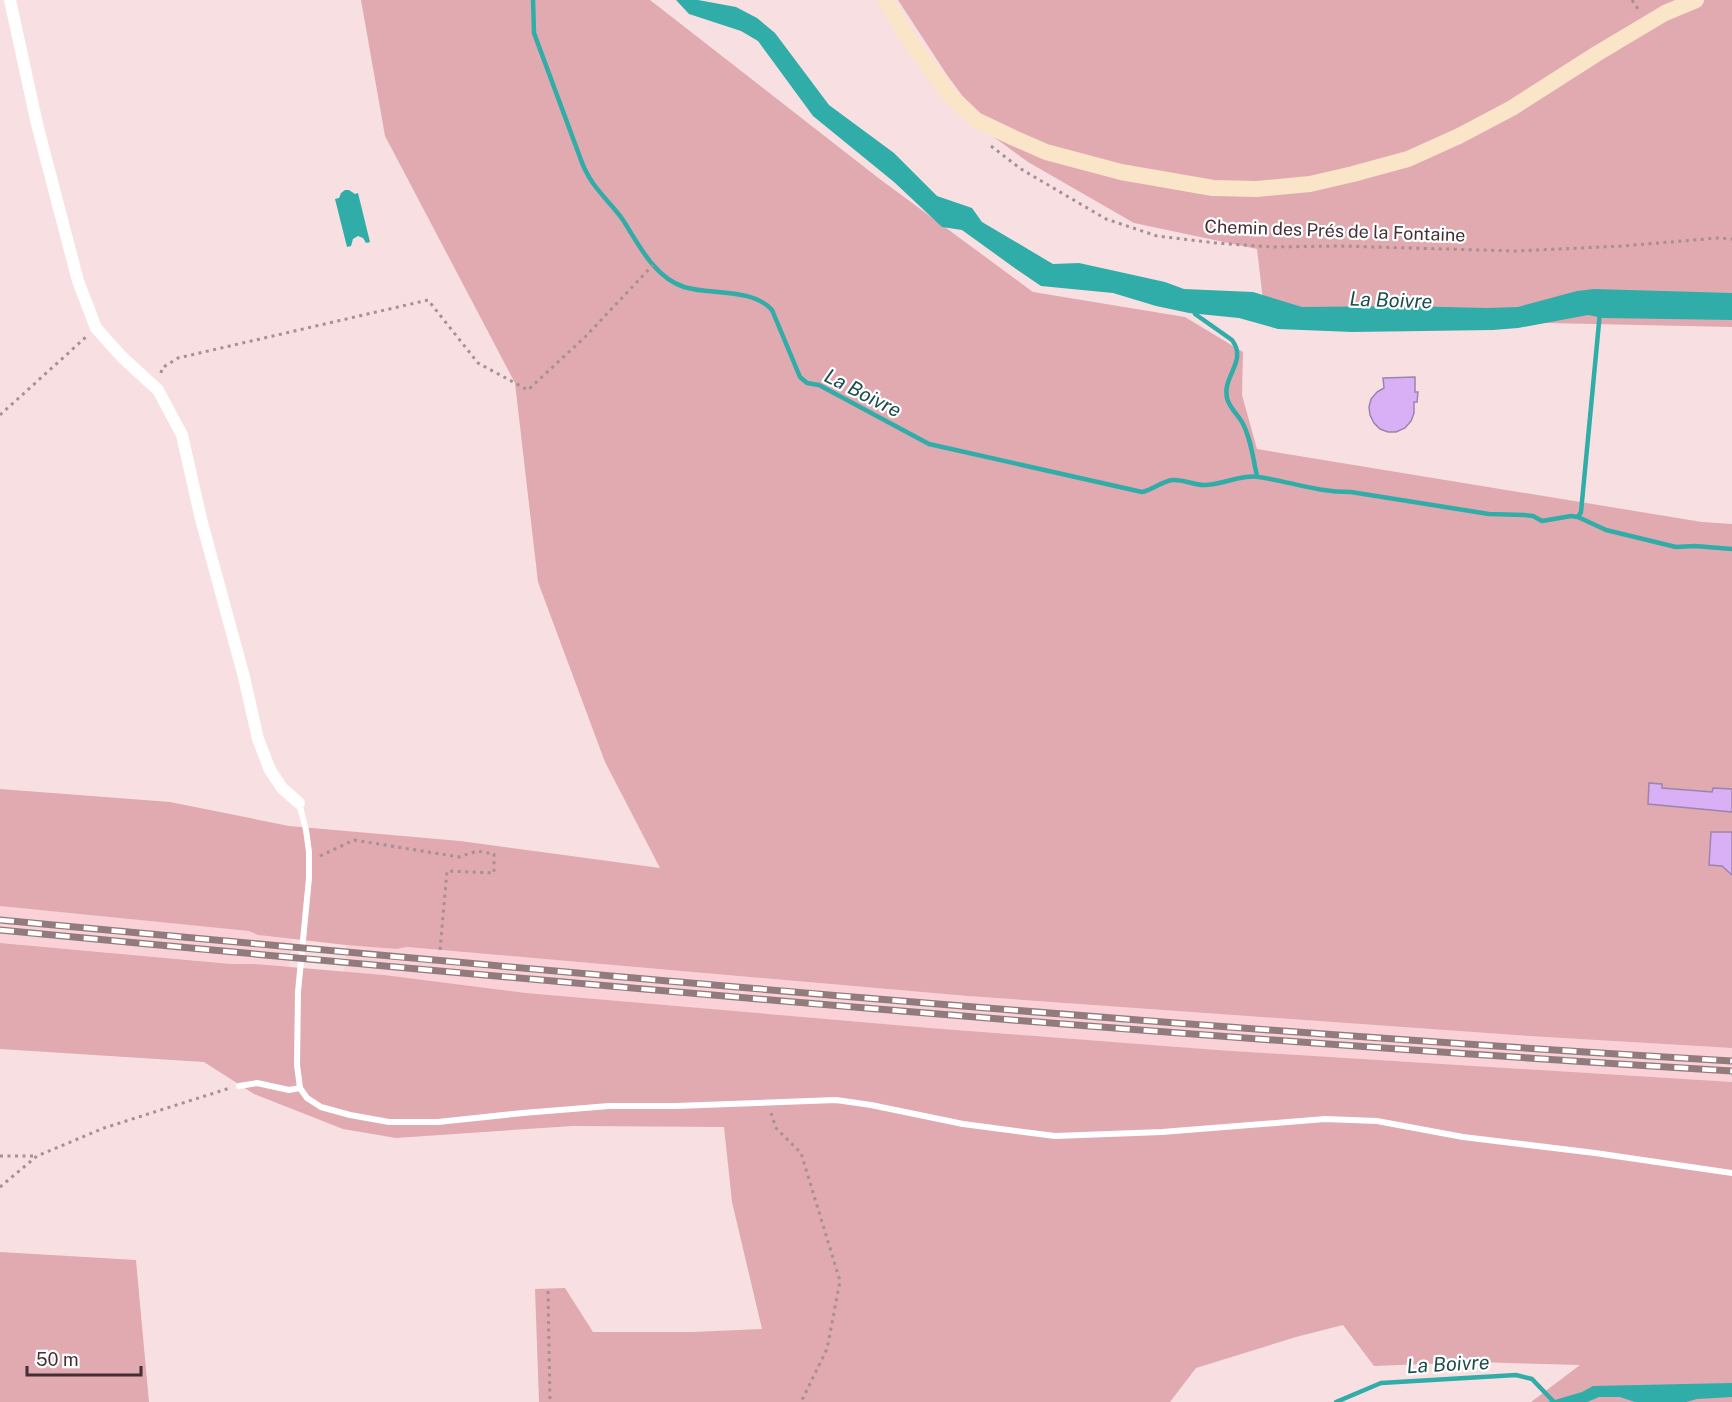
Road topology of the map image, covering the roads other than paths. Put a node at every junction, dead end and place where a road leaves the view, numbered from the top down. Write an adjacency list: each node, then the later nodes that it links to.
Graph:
1 (9, 0): 4 (street)
2 (885, 0): 3 (street)
3 (1696, 0)
4 (299, 803): 6 (lane)
5 (238, 1086): 6 (lane)
6 (300, 1088): 7 (lane)
7 (1732, 1173)

